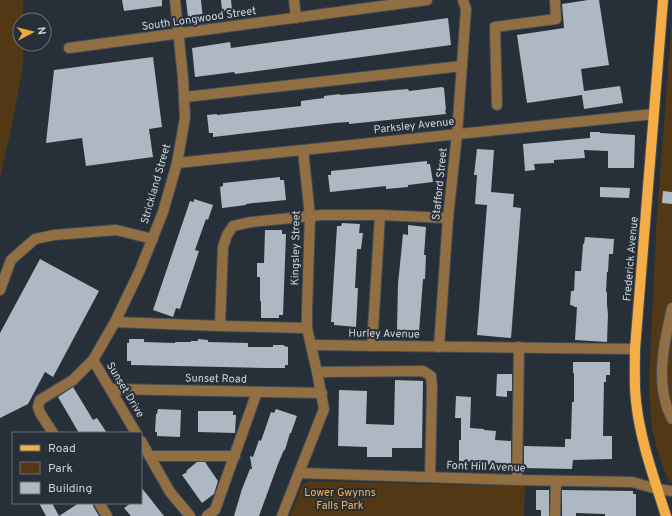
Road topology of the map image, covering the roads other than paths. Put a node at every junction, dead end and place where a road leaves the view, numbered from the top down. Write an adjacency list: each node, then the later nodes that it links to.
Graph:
1 (174, 0): 8 (street, Strickland Street)
2 (294, 0): 7 (street)
3 (427, 0): 7 (street, South Longwood Street)
4 (463, 0): 10 (street, Stafford Street)
5 (555, 0): 12 (street)
6 (663, 0): 13 (main road, Frederick Avenue)
7 (296, 18): 8 (street, South Longwood Street)
8 (179, 33): 9 (street, South Longwood Street); 11 (street, Strickland Street)
9 (69, 48)
10 (462, 66): 11 (street); 14 (street, Stafford Street)
11 (185, 96): 16 (street, Strickland Street)
12 (498, 105)
13 (654, 114): 14 (street, Parksley Avenue); 30 (main road, Frederick Avenue)
14 (457, 134): 15 (street, Parksley Avenue); 19 (street, Stafford Street)
15 (303, 150): 16 (street, Parksley Avenue); 18 (street, Kingsley Street)
16 (177, 163): 20 (street, Strickland Street)
17 (380, 215): 18 (street); 19 (street); 27 (street)
18 (310, 216): 24 (street); 25 (street, Kingsley Street)
19 (448, 218): 28 (street, Stafford Street)
20 (153, 239): 21 (street); 23 (street, Strickland Street)
21 (0, 290)
22 (672, 308): 36 (street)
23 (115, 322): 24 (street); 31 (street, Strickland Street)
24 (220, 326): 25 (street)
25 (307, 328): 26 (street, Kingsley Street)
26 (312, 345): 27 (street, Hurley Avenue); 32 (street)
27 (372, 346): 28 (street, Hurley Avenue)
28 (439, 347): 29 (street, Hurley Avenue)
29 (519, 347): 30 (street, Hurley Avenue); 44 (street)
30 (636, 349): 46 (main road, Frederick Avenue)
31 (93, 360): 33 (street, Sunset Drive); 37 (street, Strickland Street)
32 (317, 372): 35 (street); 43 (street)
33 (111, 389): 34 (street, Sunset Road); 38 (street, Sunset Drive)
34 (257, 392): 35 (street, Sunset Road); 41 (street)
35 (322, 393): 42 (street)
36 (672, 419)
37 (52, 432)
38 (135, 432)
39 (142, 443): 40 (street)
40 (150, 456): 41 (street); 50 (street)
41 (234, 456): 51 (street)
42 (299, 473): 43 (street, Font Hill Avenue); 52 (street)
43 (430, 478): 44 (street, Font Hill Avenue)
44 (517, 480): 45 (street, Font Hill Avenue)
45 (556, 481): 46 (street, Font Hill Avenue); 53 (street)
46 (657, 489): 47 (street, Font Hill Avenue); 54 (main road, Frederick Avenue)
47 (672, 491)
48 (100, 504): 49 (street)
49 (107, 516)
50 (190, 516)
51 (207, 516)
52 (282, 516)
53 (555, 516)
54 (666, 516)

